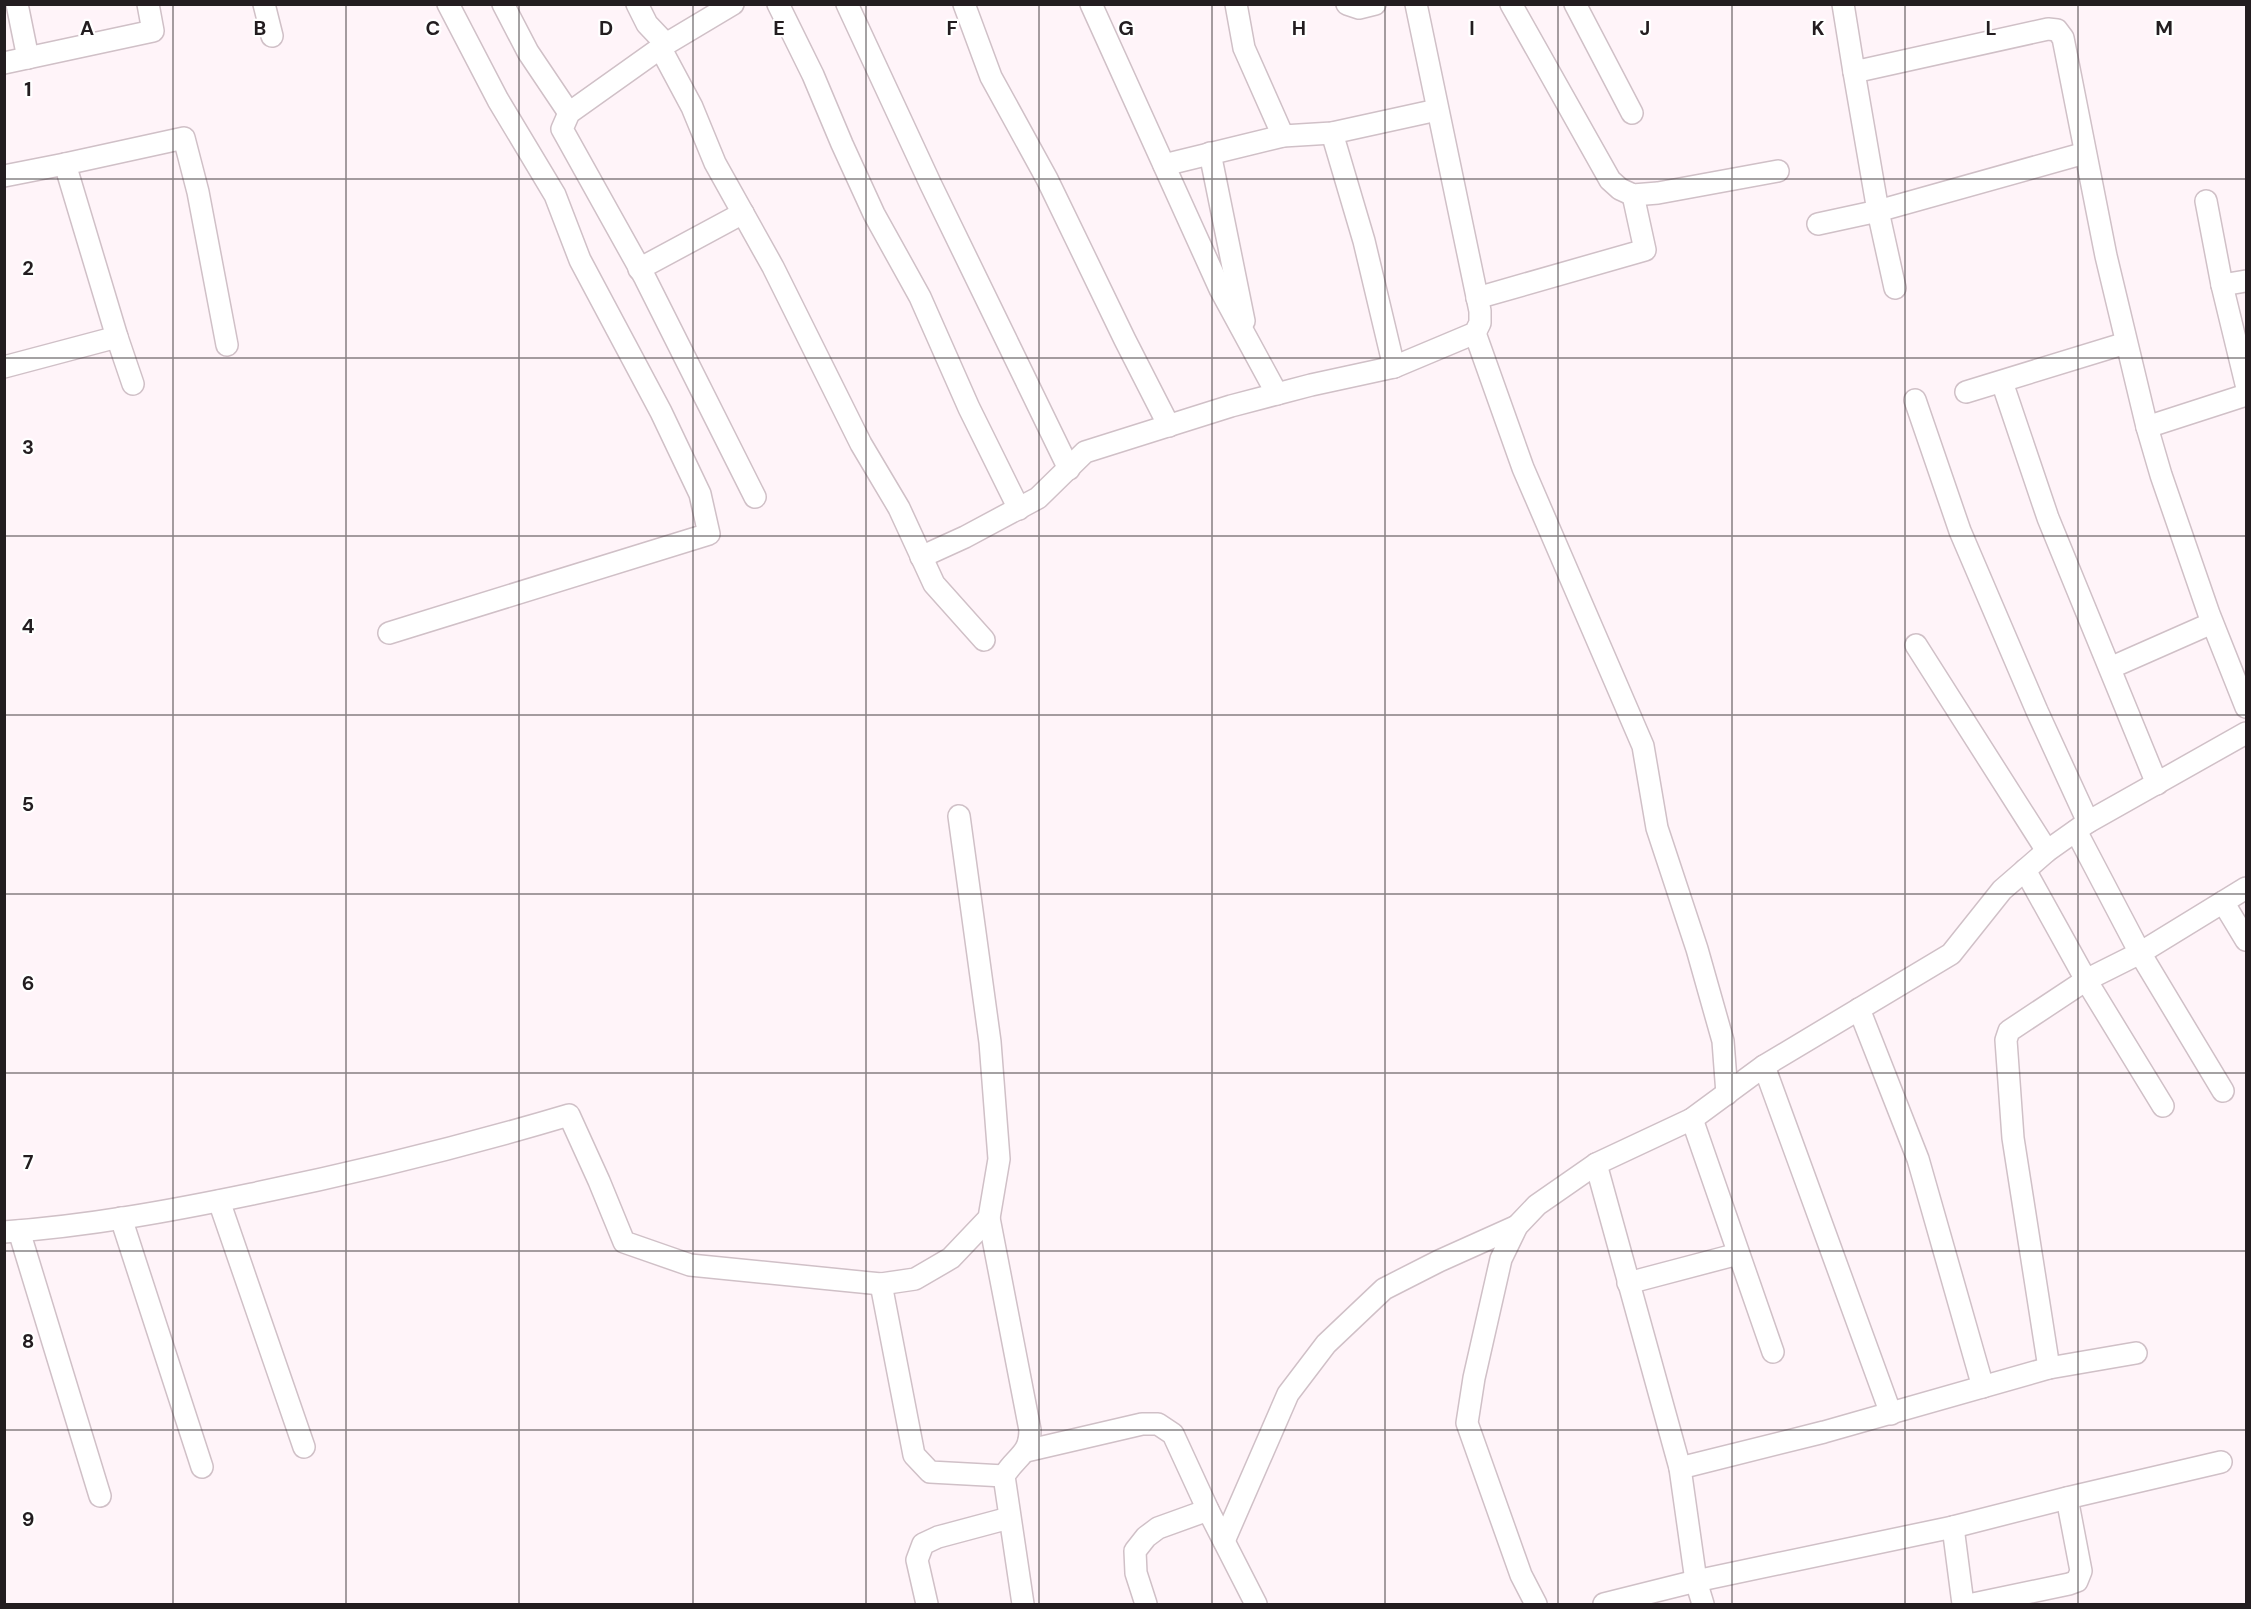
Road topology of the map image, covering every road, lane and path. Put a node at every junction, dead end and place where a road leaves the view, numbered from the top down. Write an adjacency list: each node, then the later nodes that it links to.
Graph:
1 (17, 4): 21 (street)
2 (148, 4): 21 (street)
3 (264, 4): 19 (street)
4 (448, 4): 66 (street)
5 (503, 4): 25 (street)
6 (636, 4): 20 (street)
7 (733, 4): 20 (street)
8 (778, 4): 63 (street)
9 (847, 4): 61 (street)
10 (964, 4): 59 (street)
11 (1092, 4): 32 (street)
12 (1236, 4): 28 (street)
13 (1347, 4): 14 (street)
14 (1376, 4)
15 (1416, 4): 24 (street)
16 (1511, 4): 35 (street)
17 (1575, 4): 26 (street)
18 (1842, 4): 23 (street)
19 (272, 36)
20 (664, 46): 25 (street); 38 (street)
21 (28, 58): 22 (street)
22 (4, 63)
23 (1854, 72): 30 (street); 37 (street)
24 (1437, 110): 27 (street); 44 (street)
25 (569, 113): 40 (street)
26 (1632, 113)
27 (1332, 133): 28 (street); 51 (street)
28 (1283, 136): 29 (street)
29 (1210, 153): 32 (street); 47 (street)
30 (2085, 153): 37 (street); 48 (street)
31 (65, 164): 34 (street); 46 (street); 49 (street)
32 (1164, 165): 47 (street)
33 (1778, 171): 35 (street)
34 (4, 176)
35 (1633, 195): 44 (street)
36 (2206, 201): 42 (street)
37 (1878, 211): 39 (street); 43 (street)
38 (743, 213): 40 (street); 64 (street)
39 (1818, 224)
40 (639, 269): 62 (street)
41 (2247, 281): 42 (street)
42 (2222, 285): 54 (street)
43 (1895, 288)
44 (1477, 298): 45 (street)
45 (1475, 333): 51 (street); 85 (street)
46 (117, 337): 50 (street); 53 (street)
47 (1248, 342): 56 (street)
48 (2126, 343): 52 (street); 60 (street)
49 (227, 345)
50 (6, 361)
51 (1394, 368): 56 (street)
52 (2002, 382): 55 (street); 69 (street)
53 (133, 384)
54 (2247, 384)
55 (1966, 392)
56 (1277, 394): 59 (street)
57 (2247, 395): 60 (street)
58 (1915, 400): 74 (street)
59 (1169, 426): 61 (street)
60 (2146, 427): 65 (street)
61 (1069, 469): 63 (street)
62 (755, 496)
63 (1019, 509): 64 (street)
64 (921, 556): 67 (street)
65 (2212, 623): 69 (street); 70 (street)
66 (389, 633)
67 (984, 640)
68 (1917, 645): 75 (street)
69 (2110, 668): 72 (street)
70 (2247, 707)
71 (2247, 733): 72 (street)
72 (2157, 784): 74 (street)
73 (959, 816): 91 (street)
74 (2082, 826): 75 (street); 80 (street)
75 (2047, 851): 76 (street)
76 (2025, 870): 81 (street); 82 (street)
77 (2247, 888): 78 (street)
78 (2223, 902): 79 (street); 80 (street)
79 (2247, 940)
80 (2140, 953): 81 (street); 84 (street)
81 (2086, 980): 86 (street); 99 (street)
82 (1859, 1009): 83 (street); 100 (street)
83 (1764, 1066): 85 (street); 101 (street)
84 (2223, 1091)
85 (1726, 1094): 87 (street)
86 (2163, 1106)
87 (1692, 1119): 88 (street); 94 (street)
88 (1596, 1164): 92 (street); 95 (street)
89 (219, 1201): 90 (street); 96 (street); 102 (street)
90 (121, 1218): 93 (street); 105 (street)
91 (989, 1218): 96 (street); 103 (street)
92 (1517, 1226): 113 (street); 119 (street)
93 (12, 1232): 108 (street)
94 (1738, 1254): 95 (street); 97 (street)
95 (1628, 1283): 106 (street)
96 (881, 1284): 107 (street)
97 (1773, 1352)
98 (2136, 1353): 99 (street)
99 (2049, 1368): 100 (street)
100 (1983, 1387): 101 (street)
101 (1891, 1414): 106 (street)
102 (304, 1448)
103 (1026, 1451): 107 (street); 110 (street)
104 (2221, 1462): 109 (street)
105 (202, 1467)
106 (1680, 1468): 114 (street)
107 (1004, 1476): 111 (street)
108 (100, 1496)
109 (2067, 1498): 112 (street); 123 (street)
110 (1208, 1510): 113 (street); 117 (street)
111 (1009, 1518): 115 (street); 116 (street)
112 (1953, 1527): 114 (street); 122 (street)
113 (1224, 1541): 118 (street)
114 (1696, 1581): 120 (street); 121 (street)
115 (927, 1605)
116 (1023, 1605)
117 (1146, 1605)
118 (1256, 1605)
119 (1536, 1605)
120 (1604, 1605)
121 (1703, 1605)
122 (1963, 1605)
123 (1973, 1605)

